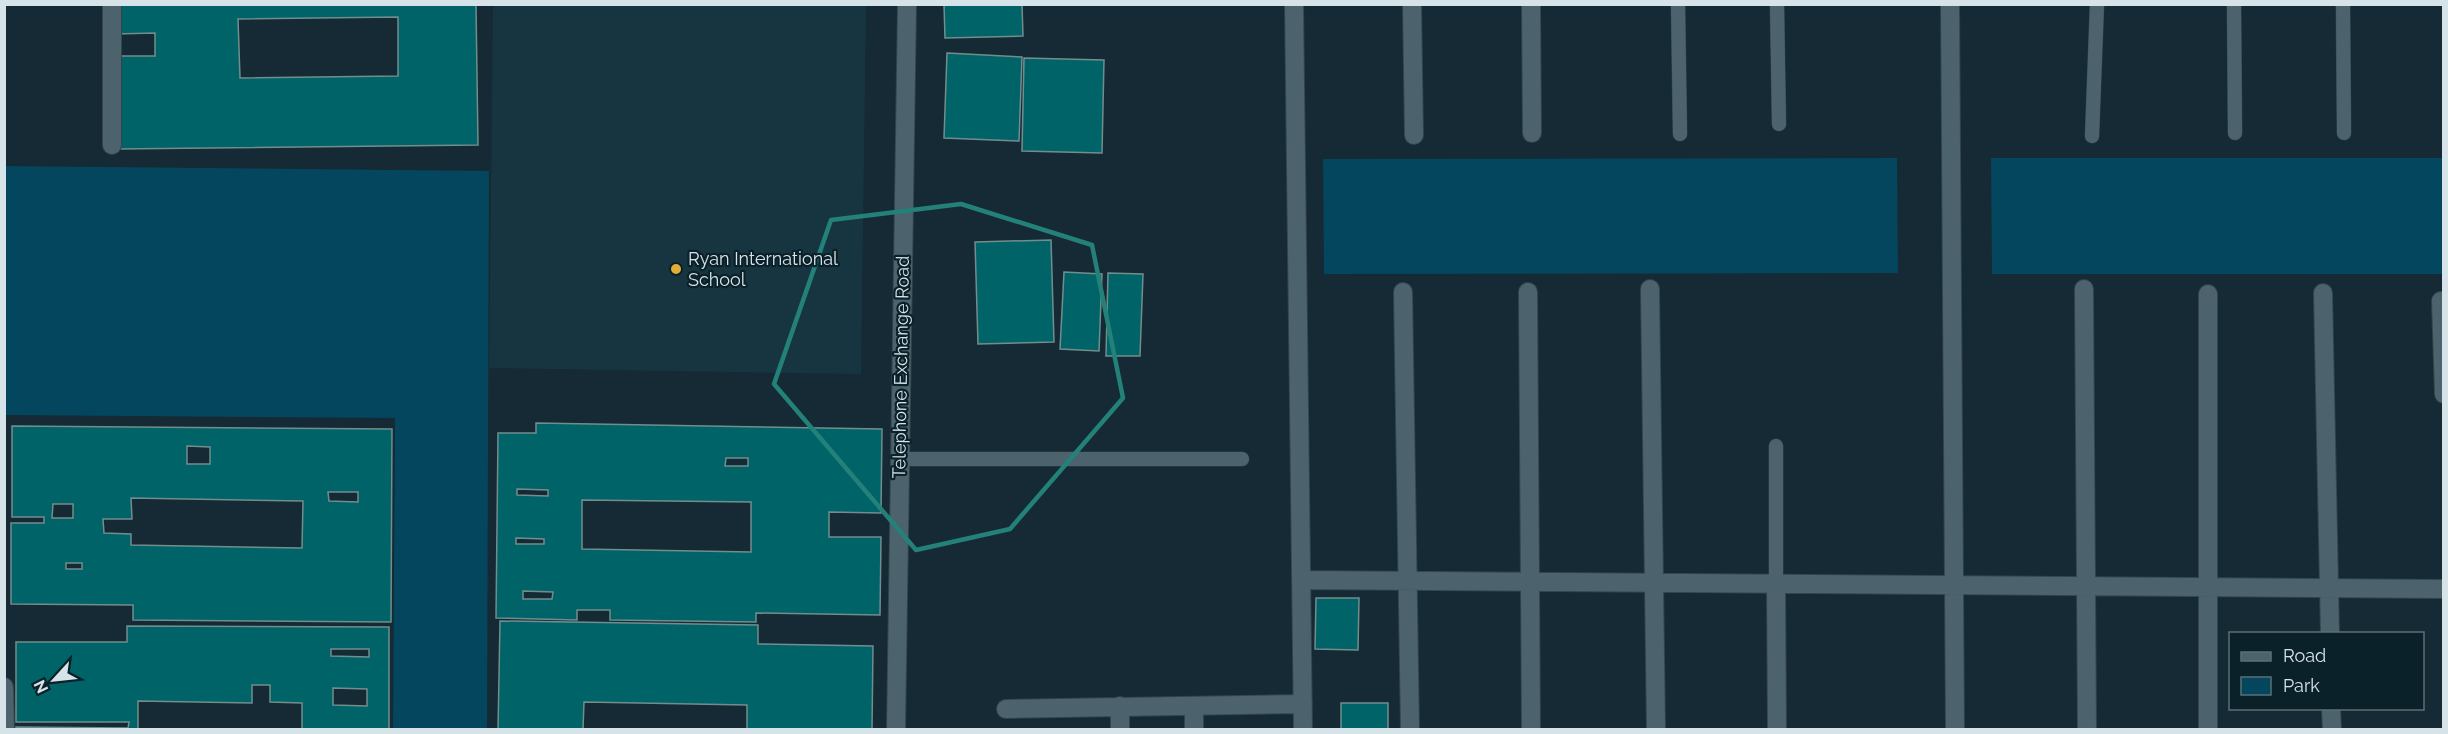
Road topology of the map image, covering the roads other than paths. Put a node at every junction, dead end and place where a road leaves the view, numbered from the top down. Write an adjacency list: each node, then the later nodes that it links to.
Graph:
1 (112, 4): 19 (street)
2 (907, 4): 29 (street, Telephone Exchange Road)
3 (1294, 4): 31 (street)
4 (1412, 4): 17 (street)
5 (1531, 4): 13 (street)
6 (1678, 4): 16 (lane)
7 (1776, 4): 12 (lane)
8 (1950, 4): 36 (street)
9 (2097, 4): 18 (lane)
10 (2234, 4): 14 (lane)
11 (2343, 4): 15 (lane)
12 (1779, 124)
13 (1532, 133)
14 (2235, 133)
15 (2344, 133)
16 (1680, 134)
17 (1414, 135)
18 (2092, 136)
19 (112, 145)
20 (1650, 289): 34 (street)
21 (2084, 289): 37 (street)
22 (1403, 291): 32 (street)
23 (1528, 292): 33 (street)
24 (2323, 293): 39 (street)
25 (2208, 294): 38 (street)
26 (2441, 301): 27 (street)
27 (2444, 394)
28 (1776, 447): 35 (lane)
29 (900, 459): 30 (lane); 49 (street, Telephone Exchange Road)
30 (1242, 459)
31 (1301, 580): 32 (street); 43 (street)
32 (1408, 581): 33 (street); 53 (street)
33 (1530, 582): 34 (street); 54 (street)
34 (1654, 583): 35 (street); 55 (street)
35 (1776, 584): 36 (street); 56 (street)
36 (1954, 585): 37 (street); 57 (street)
37 (2086, 586): 38 (street); 58 (street)
38 (2208, 587): 39 (street); 59 (street)
39 (2329, 588): 40 (street); 41 (street)
40 (2444, 589)
41 (2330, 632)
42 (4, 687): 48 (street)
43 (1302, 704): 45 (street); 52 (street)
44 (1120, 706): 45 (street); 46 (street); 50 (street)
45 (1194, 706): 51 (street)
46 (1006, 709)
47 (2331, 710): 60 (street)
48 (5, 729)
49 (896, 729)
50 (1120, 729)
51 (1194, 729)
52 (1303, 729)
53 (1410, 729)
54 (1531, 729)
55 (1656, 729)
56 (1777, 729)
57 (1955, 729)
58 (2087, 729)
59 (2208, 729)
60 (2332, 729)

